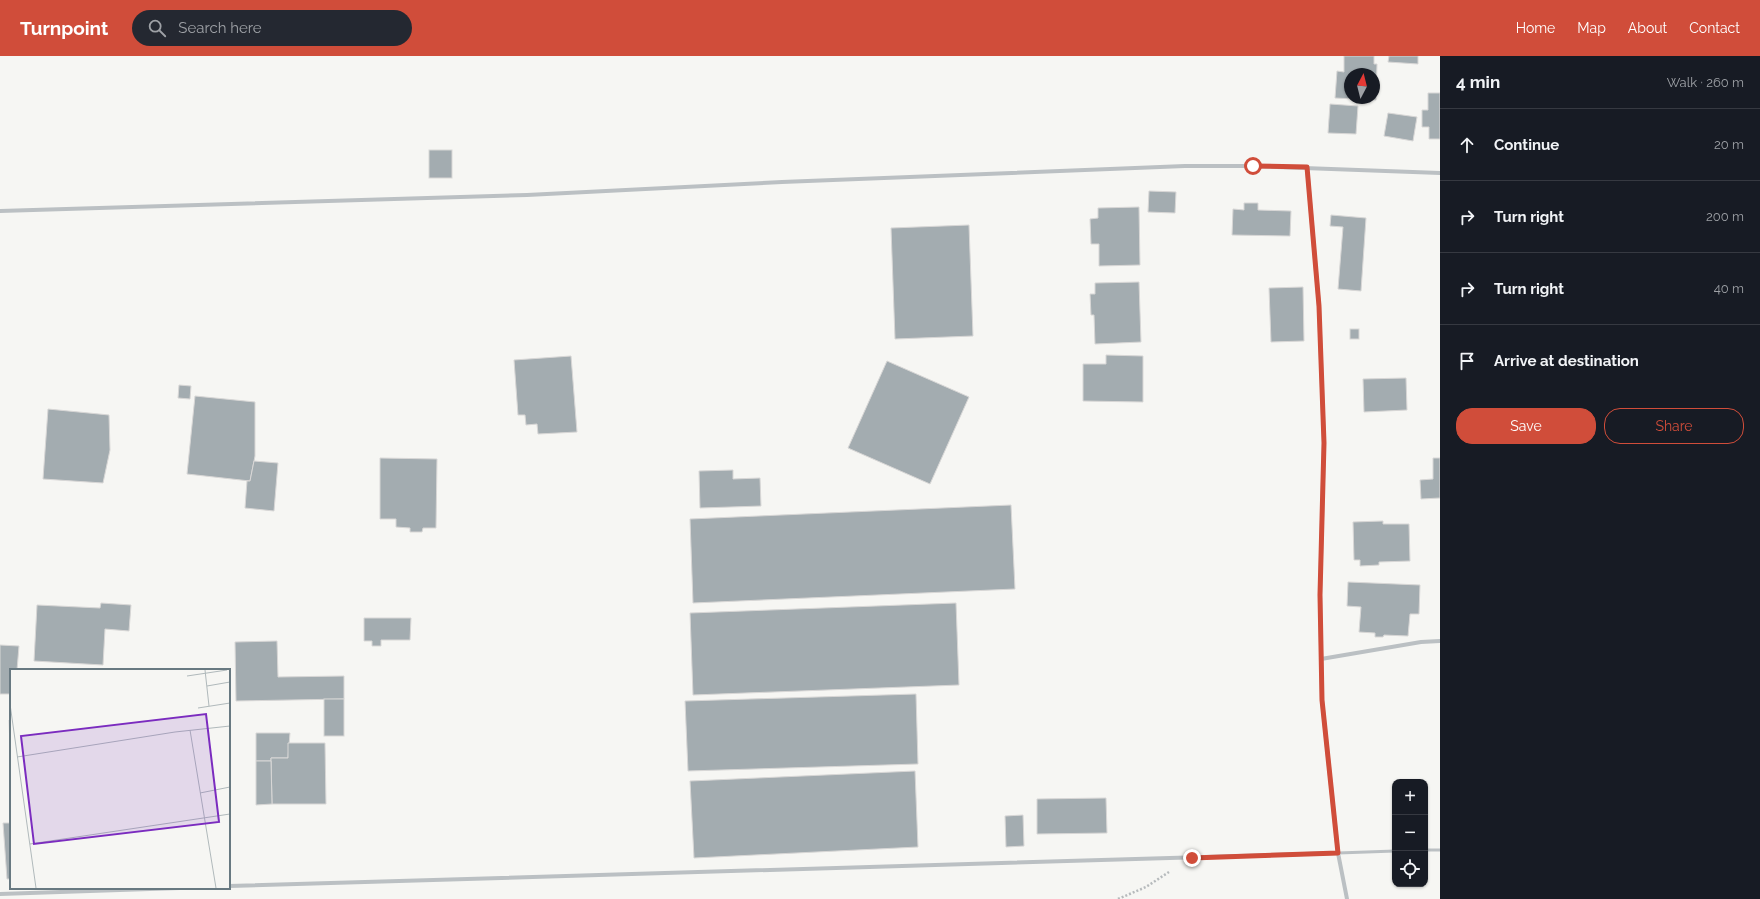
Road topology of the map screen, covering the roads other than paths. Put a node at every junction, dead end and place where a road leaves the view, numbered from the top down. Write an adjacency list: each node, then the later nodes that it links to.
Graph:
1 (1307, 167): 2 (street); 3 (street); 5 (street)
2 (1440, 173)
3 (0, 211)
4 (1440, 641): 5 (street)
5 (1321, 659): 9 (street)
6 (1428, 850): 7 (lane)
7 (1440, 850)
8 (1392, 851): 9 (lane)
9 (1338, 853): 10 (street); 13 (street)
10 (230, 886)
11 (150, 889): 12 (street)
12 (0, 894)
13 (1347, 899)

